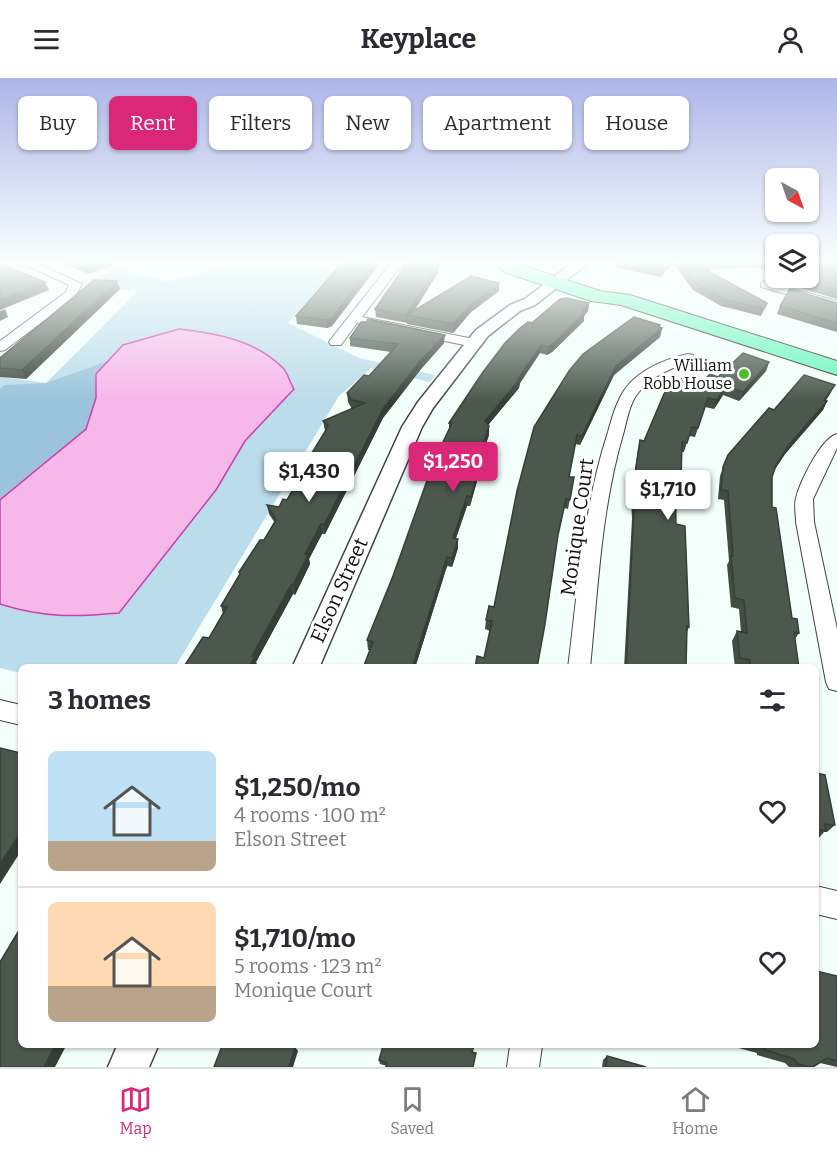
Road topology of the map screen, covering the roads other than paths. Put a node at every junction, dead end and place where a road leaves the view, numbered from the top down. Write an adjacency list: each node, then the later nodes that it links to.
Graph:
1 (51, 309): 8 (street)
2 (362, 309): 5 (street)
3 (513, 309): 7 (street, Elson Street)
4 (654, 309): 10 (main road)
5 (354, 319): 6 (street); 7 (street)
6 (336, 342)
7 (474, 343): 12 (street, Elson Street)
8 (0, 347)
9 (688, 358): 13 (street, Monique Court)
10 (837, 368)
11 (837, 439): 14 (street)
12 (306, 664)
13 (579, 664)
14 (837, 682)
15 (0, 710): 16 (street)
16 (18, 714)
17 (819, 901): 18 (street)
18 (837, 905)
19 (137, 1048): 21 (street)
20 (526, 1048): 22 (street)
21 (128, 1067)
22 (523, 1067)

